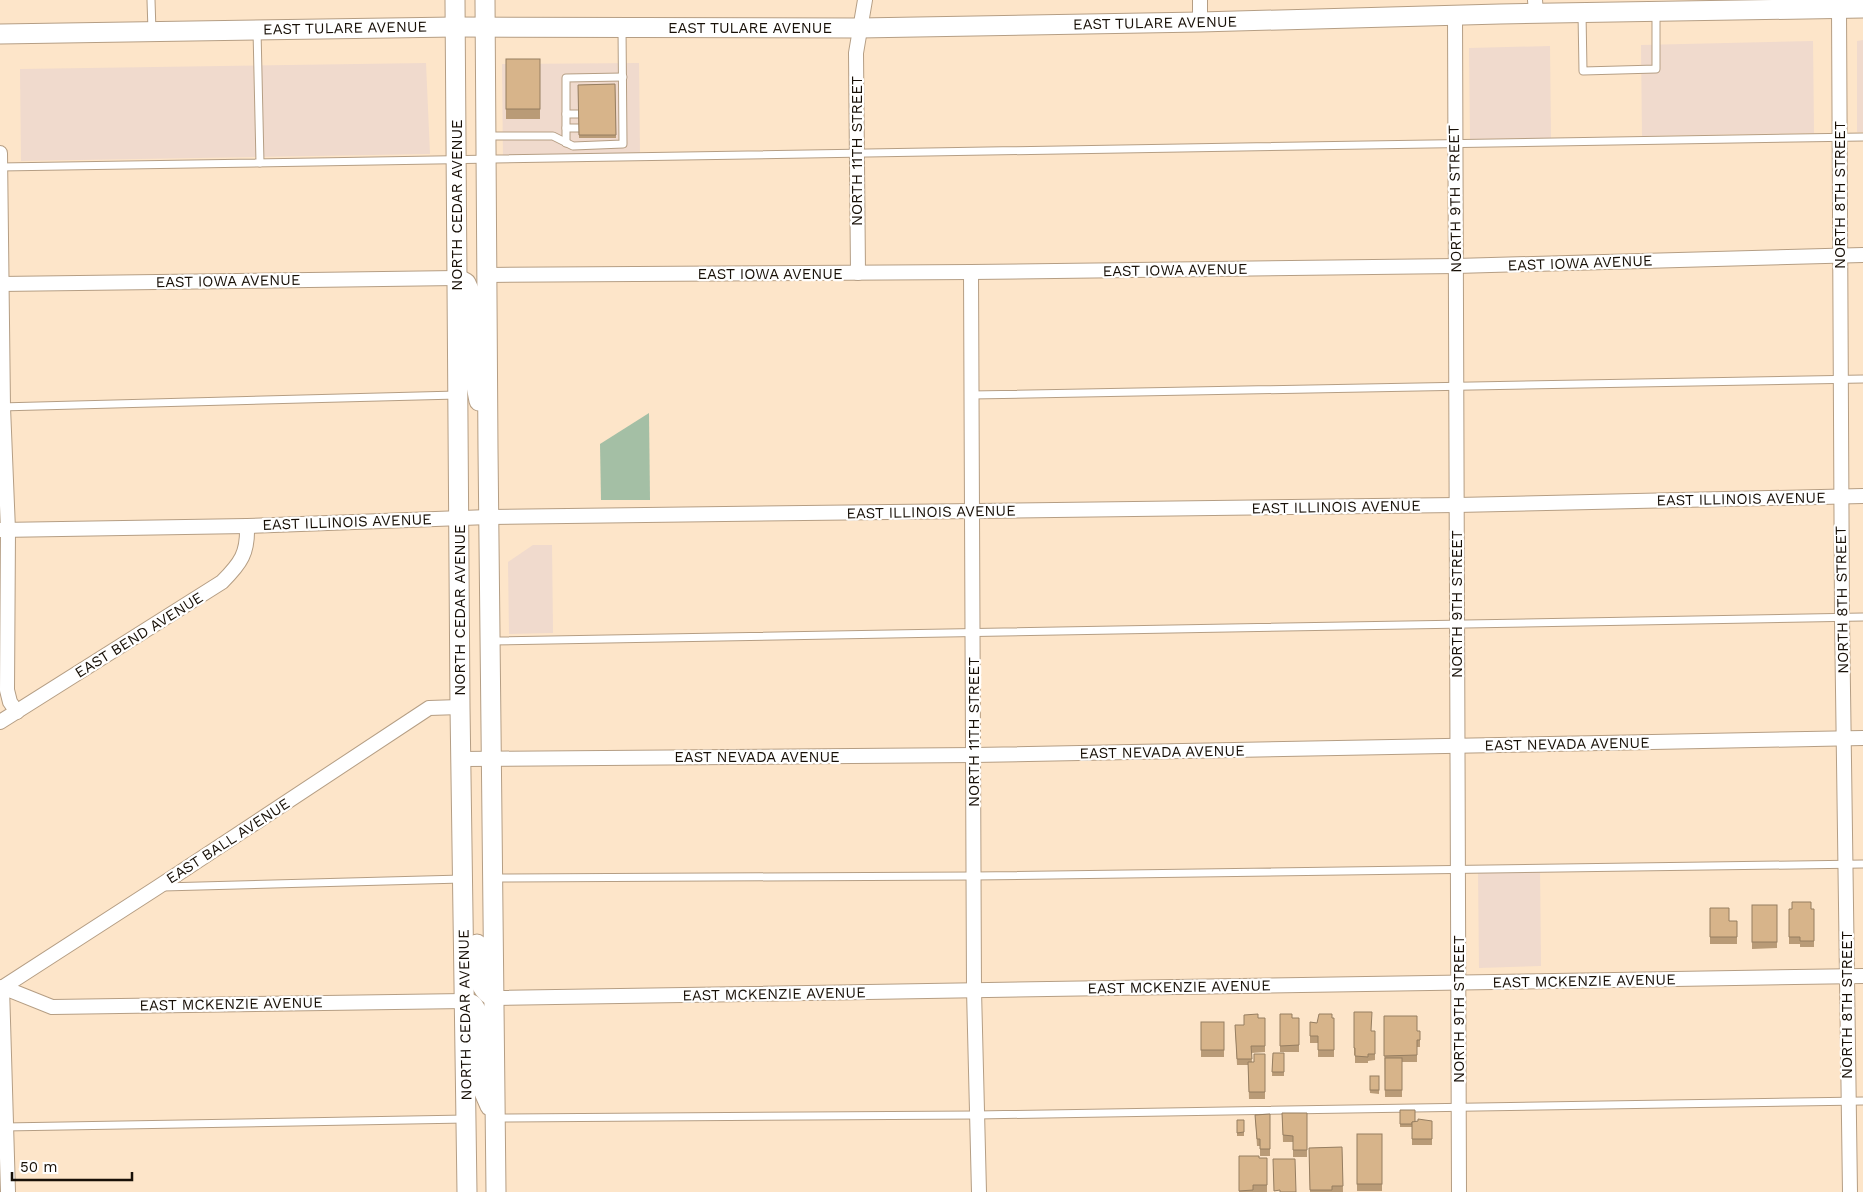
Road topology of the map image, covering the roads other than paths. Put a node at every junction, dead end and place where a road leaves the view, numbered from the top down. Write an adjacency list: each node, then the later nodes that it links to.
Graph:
1 (151, 0): 18 (lane)
2 (455, 0): 13 (main road, NORTH CEDAR AVENUE)
3 (485, 0): 14 (main road, NORTH CEDAR AVENUE)
4 (865, 0): 16 (street, NORTH 11TH STREET)
5 (1200, 0): 12 (street)
6 (1536, 6): 10 (main road, EAST TULARE AVENUE); 11 (main road, EAST TULARE AVENUE)
7 (1863, 8): 8 (main road, EAST TULARE AVENUE)
8 (1839, 9): 9 (main road, EAST TULARE AVENUE); 26 (street, NORTH 8TH STREET)
9 (1656, 11): 10 (main road, EAST TULARE AVENUE); 10 (lane)
10 (1582, 12)
11 (1455, 15): 12 (main road, EAST TULARE AVENUE); 29 (street, NORTH 9TH STREET)
12 (1200, 22): 16 (main road, EAST TULARE AVENUE)
13 (455, 27): 14 (main road, EAST TULARE AVENUE); 17 (main road, EAST TULARE AVENUE); 33 (main road, NORTH CEDAR AVENUE)
14 (485, 27): 15 (main road, EAST TULARE AVENUE); 25 (main road, NORTH CEDAR AVENUE)
15 (622, 28): 16 (main road, EAST TULARE AVENUE); 20 (lane)
16 (860, 28): 31 (street, NORTH 11TH STREET)
17 (257, 30): 18 (main road, EAST TULARE AVENUE); 34 (lane)
18 (152, 32): 19 (main road, EAST TULARE AVENUE)
19 (0, 34)
20 (623, 77): 21 (lane); 28 (lane)
21 (566, 114): 22 (lane); 23 (lane)
22 (578, 114)
23 (566, 128): 24 (lane); 28 (lane)
24 (578, 128)
25 (486, 136): 28 (lane); 32 (main road, NORTH CEDAR AVENUE)
26 (1840, 137): 27 (lane); 29 (lane); 37 (street, NORTH 8TH STREET)
27 (1863, 137)
28 (566, 142)
29 (1454, 143): 31 (lane); 38 (street, NORTH 9TH STREET)
30 (0, 153): 35 (street)
31 (857, 153): 32 (lane); 40 (street, NORTH 11TH STREET)
32 (486, 159): 33 (lane); 41 (main road, NORTH CEDAR AVENUE)
33 (457, 160): 34 (lane); 42 (main road, NORTH CEDAR AVENUE)
34 (260, 163): 35 (lane)
35 (0, 167): 43 (street)
36 (1863, 255): 37 (street, EAST IOWA AVENUE)
37 (1841, 256): 38 (street, EAST IOWA AVENUE); 44 (street, NORTH 8TH STREET)
38 (1456, 266): 39 (street, EAST IOWA AVENUE); 46 (street, NORTH 9TH STREET)
39 (971, 272): 40 (street, EAST IOWA AVENUE); 48 (street, NORTH 11TH STREET)
40 (858, 273): 41 (street, EAST IOWA AVENUE)
41 (487, 275): 50 (main road, NORTH CEDAR AVENUE)
42 (457, 278): 43 (street, EAST IOWA AVENUE); 47 (main road, NORTH CEDAR AVENUE); 50 (main road)
43 (1, 284): 49 (street)
44 (1841, 379): 45 (lane); 46 (lane); 51 (street, NORTH 8TH STREET)
45 (1863, 379)
46 (1455, 386): 48 (lane); 53 (street, NORTH 9TH STREET)
47 (459, 395): 49 (lane); 56 (main road, NORTH CEDAR AVENUE)
48 (971, 395): 54 (street, NORTH 11TH STREET)
49 (2, 407): 58 (street)
50 (488, 449): 55 (main road, NORTH CEDAR AVENUE)
51 (1841, 496): 52 (street, EAST ILLINOIS AVENUE); 53 (street, EAST ILLINOIS AVENUE); 60 (street, NORTH 8TH STREET)
52 (1863, 496)
53 (1457, 505): 54 (street, EAST ILLINOIS AVENUE); 61 (street, NORTH 9TH STREET)
54 (973, 512): 55 (street, EAST ILLINOIS AVENUE); 62 (street, NORTH 11TH STREET)
55 (489, 517): 56 (street, EAST ILLINOIS AVENUE); 63 (main road, NORTH CEDAR AVENUE)
56 (460, 518): 57 (street, EAST ILLINOIS AVENUE); 65 (main road, NORTH CEDAR AVENUE)
57 (247, 526): 58 (street, EAST ILLINOIS AVENUE); 66 (street, EAST BEND AVENUE)
58 (4, 530): 64 (street)
59 (1863, 617): 60 (lane)
60 (1842, 618): 61 (lane); 68 (street, NORTH 8TH STREET)
61 (1457, 625): 62 (lane); 70 (street, NORTH 9TH STREET)
62 (973, 633): 63 (lane); 71 (street, NORTH 11TH STREET)
63 (490, 641): 73 (main road, NORTH CEDAR AVENUE)
64 (4, 650): 66 (street)
65 (460, 707): 72 (main road, NORTH CEDAR AVENUE); 80 (street, EAST BALL AVENUE)
66 (17, 712): 67 (street, EAST BEND AVENUE)
67 (0, 722)
68 (1844, 738): 69 (street, EAST NEVADA AVENUE); 70 (street, EAST NEVADA AVENUE); 74 (street, NORTH 8TH STREET)
69 (1863, 738)
70 (1458, 747): 71 (street, EAST NEVADA AVENUE); 76 (street, NORTH 9TH STREET)
71 (974, 755): 73 (street, EAST NEVADA AVENUE); 77 (street, NORTH 11TH STREET)
72 (462, 759): 73 (street, EAST NEVADA AVENUE); 79 (main road, NORTH CEDAR AVENUE)
73 (491, 759): 78 (main road, NORTH CEDAR AVENUE)
74 (1846, 864): 75 (lane); 76 (lane); 81 (street, NORTH 8TH STREET)
75 (1863, 864)
76 (1458, 869): 77 (lane); 83 (street, NORTH 9TH STREET)
77 (974, 876): 78 (lane); 85 (street, NORTH 11TH STREET)
78 (492, 878): 86 (main road, NORTH CEDAR AVENUE)
79 (463, 879): 80 (lane); 86 (main road); 87 (main road, NORTH CEDAR AVENUE)
80 (158, 887): 84 (street, EAST BALL AVENUE)
81 (1846, 976): 82 (street, EAST MCKENZIE AVENUE); 83 (street, EAST MCKENZIE AVENUE); 88 (street, NORTH 8TH STREET)
82 (1863, 976)
83 (1458, 983): 85 (street, EAST MCKENZIE AVENUE); 90 (street, NORTH 9TH STREET)
84 (1, 988): 87 (street, EAST MCKENZIE AVENUE); 94 (street)
85 (974, 990): 86 (street, EAST MCKENZIE AVENUE); 91 (street, NORTH 11TH STREET)
86 (494, 998): 93 (main road, NORTH CEDAR AVENUE)
87 (465, 1001): 92 (main road, NORTH CEDAR AVENUE); 93 (main road)
88 (1848, 1101): 89 (lane); 90 (lane); 100 (street, NORTH 8TH STREET)
89 (1863, 1101)
90 (1459, 1106): 91 (lane); 99 (street, NORTH 9TH STREET)
91 (977, 1115): 93 (lane); 98 (street, NORTH 11TH STREET)
92 (466, 1118): 94 (lane); 96 (main road, NORTH CEDAR AVENUE)
93 (496, 1118): 97 (main road, NORTH CEDAR AVENUE)
94 (3, 1127): 95 (street)
95 (8, 1192)
96 (467, 1192)
97 (496, 1192)
98 (979, 1192)
99 (1459, 1192)
100 (1850, 1192)

